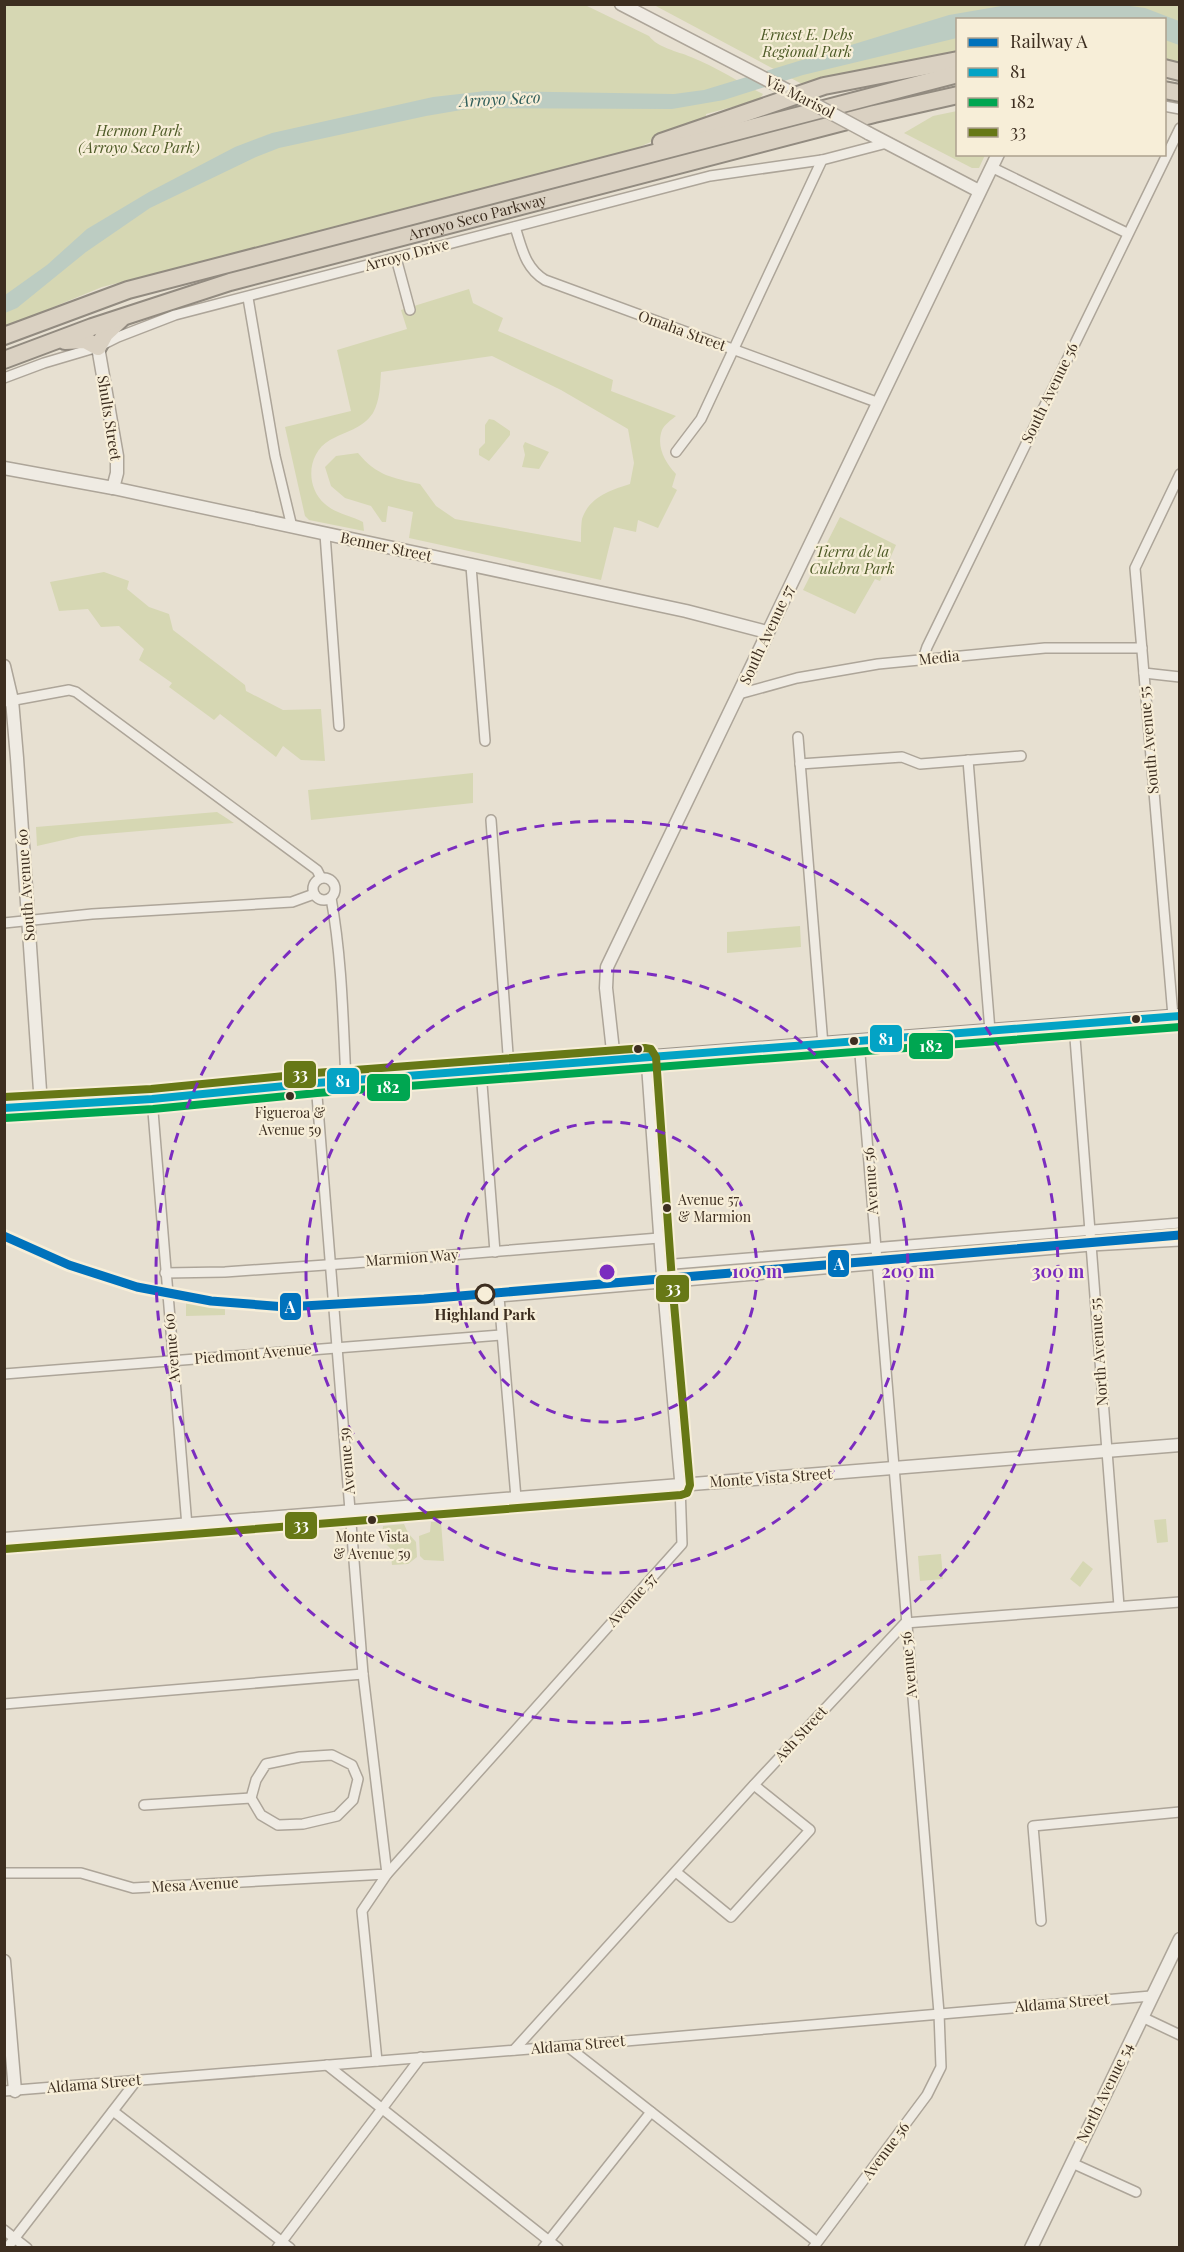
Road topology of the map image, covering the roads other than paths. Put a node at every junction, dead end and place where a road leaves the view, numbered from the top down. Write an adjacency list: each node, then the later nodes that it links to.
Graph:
1 (621, 4): 4 (street, Via Marisol)
2 (956, 60): 4 (highway)
3 (956, 74): 12 (highway, Arroyo Seco Parkway)
4 (796, 95): 7 (street, Via Marisol, bridge); 12 (highway)
5 (956, 95): 20 (highway, Arroyo Seco Parkway)
6 (1179, 128): 8 (street, South Avenue 56)
7 (887, 143): 11 (street, Arroyo Drive); 14 (street, Via Marisol)
8 (1166, 154)
9 (997, 156): 13 (street, South Avenue 57)
10 (1165, 156): 16 (street, South Avenue 56)
11 (822, 160): 15 (street, Arroyo Drive); 24 (street)
12 (624, 161): 21 (highway, Arroyo Seco Parkway)
13 (991, 167): 14 (street, South Avenue 57); 16 (street)
14 (979, 191): 27 (street, South Avenue 57)
15 (515, 226): 17 (street, Arroyo Drive); 24 (street, Omaha Street)
16 (1127, 233): 37 (street, South Avenue 56)
17 (396, 258): 18 (street, Arroyo Drive); 19 (street)
18 (248, 298): 23 (street, Arroyo Drive); 32 (street)
19 (410, 310)
20 (124, 316): 22 (highway, Arroyo Seco Parkway); 23 (highway)
21 (4, 336)
22 (50, 343): 23 (highway); 25 (highway, Arroyo Seco Parkway)
23 (98, 346): 26 (street, Arroyo Drive); 31 (street, Shults Street)
24 (733, 350): 27 (street, Omaha Street); 28 (street)
25 (4, 360)
26 (4, 378)
27 (879, 403): 35 (street, South Avenue 57)
28 (676, 452)
29 (4, 468): 31 (street, Benner Street)
30 (1179, 474): 36 (street, South Avenue 55)
31 (113, 488): 32 (street, Benner Street)
32 (292, 527): 33 (street, Benner Street)
33 (325, 534): 34 (street, Benner Street); 43 (street)
34 (471, 566): 35 (street, Benner Street); 45 (street)
35 (767, 632): 41 (street, South Avenue 57)
36 (1142, 648): 37 (street, Media); 39 (street, South Avenue 55)
37 (923, 659): 41 (street, Media)
38 (4, 666): 42 (street, South Avenue 60)
39 (1144, 673): 40 (street); 55 (street, South Avenue 55)
40 (1179, 677)
41 (739, 694): 61 (street, South Avenue 57)
42 (8, 701): 50 (street); 53 (street, South Avenue 60)
43 (339, 726)
44 (798, 738): 48 (street)
45 (484, 741)
46 (1021, 756): 47 (street)
47 (968, 760): 48 (street); 57 (street)
48 (800, 764): 59 (street)
49 (491, 820): 62 (street)
50 (321, 878): 51 (street); 52 (street)
51 (314, 894): 52 (street); 53 (street)
52 (331, 898): 64 (street)
53 (28, 920): 54 (street); 67 (street, South Avenue 60)
54 (4, 922)
55 (1176, 1016): 56 (main road)
56 (1074, 1025): 57 (main road); 70 (street, North Avenue 55)
57 (990, 1031): 58 (main road)
58 (859, 1042): 59 (main road); 74 (street, Avenue 56)
59 (823, 1045): 60 (main road)
60 (646, 1058): 61 (main road); 71 (street, Avenue 57)
61 (614, 1060): 62 (main road)
62 (509, 1068): 63 (main road)
63 (481, 1071): 64 (main road); 75 (street)
64 (346, 1081): 65 (main road)
65 (316, 1083): 66 (main road); 76 (street, Avenue 59)
66 (152, 1099): 67 (main road); 79 (street, Avenue 60)
67 (41, 1105): 68 (main road)
68 (4, 1108)
69 (1179, 1223): 70 (street)
70 (1090, 1230): 73 (street, North Avenue 55); 74 (street)
71 (659, 1238): 75 (street, Marmion Way); 77 (street, Avenue 57)
72 (1179, 1241): 73 (street)
73 (1091, 1246): 78 (street); 86 (street, North Avenue 55)
74 (876, 1248): 77 (street); 78 (street, Avenue 56)
75 (495, 1252): 76 (street, Marmion Way)
76 (331, 1264): 79 (street, Marmion Way); 82 (street, Avenue 59)
77 (662, 1264): 80 (street, Avenue 57)
78 (877, 1264): 80 (street); 87 (street, Avenue 56)
79 (165, 1273): 83 (street, Avenue 60)
80 (662, 1282): 81 (street); 88 (street, Avenue 57)
81 (501, 1335): 82 (street, Piedmont Avenue); 89 (street)
82 (337, 1347): 83 (street, Piedmont Avenue); 90 (street, Avenue 59)
83 (173, 1360): 84 (street, Piedmont Avenue); 91 (street, Avenue 60)
84 (4, 1374)
85 (1179, 1445): 86 (street, Monte Vista Street)
86 (1106, 1451): 87 (street, Monte Vista Street); 94 (street, North Avenue 55)
87 (893, 1468): 88 (street, Monte Vista Street); 95 (street, Avenue 56)
88 (680, 1485): 89 (street, Monte Vista Street); 106 (street, Avenue 57)
89 (516, 1498): 90 (street, Monte Vista Street)
90 (351, 1512): 91 (street, Monte Vista Street); 96 (street, Avenue 59)
91 (187, 1526): 92 (street, Monte Vista Street)
92 (4, 1539)
93 (1179, 1602): 94 (street)
94 (1119, 1606): 95 (street)
95 (905, 1623): 100 (street, Ash Street); 111 (street, Avenue 56)
96 (363, 1674): 97 (street); 98 (street, Avenue 59)
97 (4, 1704)
98 (375, 1777): 99 (street); 106 (street, Avenue 59)
99 (358, 1779): 101 (street); 101 (street)
100 (754, 1785): 104 (street, Ash Street); 104 (street)
101 (251, 1798): 102 (street)
102 (144, 1805)
103 (1179, 1812): 107 (street)
104 (676, 1872): 115 (street, Ash Street)
105 (4, 1873): 106 (street, Mesa Avenue)
106 (387, 1874): 117 (street, Avenue 57)
107 (1041, 1921)
108 (1179, 1939): 110 (street, North Avenue 54)
109 (4, 1961): 120 (street)
110 (1151, 1996): 111 (street, Aldama Street); 112 (street, North Avenue 54)
111 (939, 2013): 114 (street, Aldama Street); 130 (street, Avenue 56)
112 (1142, 2017): 113 (street); 124 (street, North Avenue 54)
113 (1179, 2035)
114 (567, 2046): 115 (street, Aldama Street); 123 (street)
115 (514, 2050): 116 (street, Aldama Street)
116 (421, 2057): 117 (street, Aldama Street); 121 (street)
117 (377, 2061): 118 (street, Aldama Street)
118 (327, 2065): 119 (street, Aldama Street); 121 (street)
119 (136, 2081): 120 (street, Aldama Street); 122 (street)
120 (10, 2091)
121 (382, 2109): 128 (street); 129 (street)
122 (113, 2111): 127 (street); 129 (street)
123 (651, 2112): 128 (street); 130 (street)
124 (1072, 2163): 125 (street); 134 (street, North Avenue 54)
125 (1136, 2192)
126 (4, 2230): 127 (street)
127 (14, 2238): 131 (street); 132 (street)
128 (546, 2244): 133 (street)
129 (283, 2245)
130 (815, 2245)
131 (7, 2247)
132 (27, 2247)
133 (558, 2247)
134 (1031, 2247)

